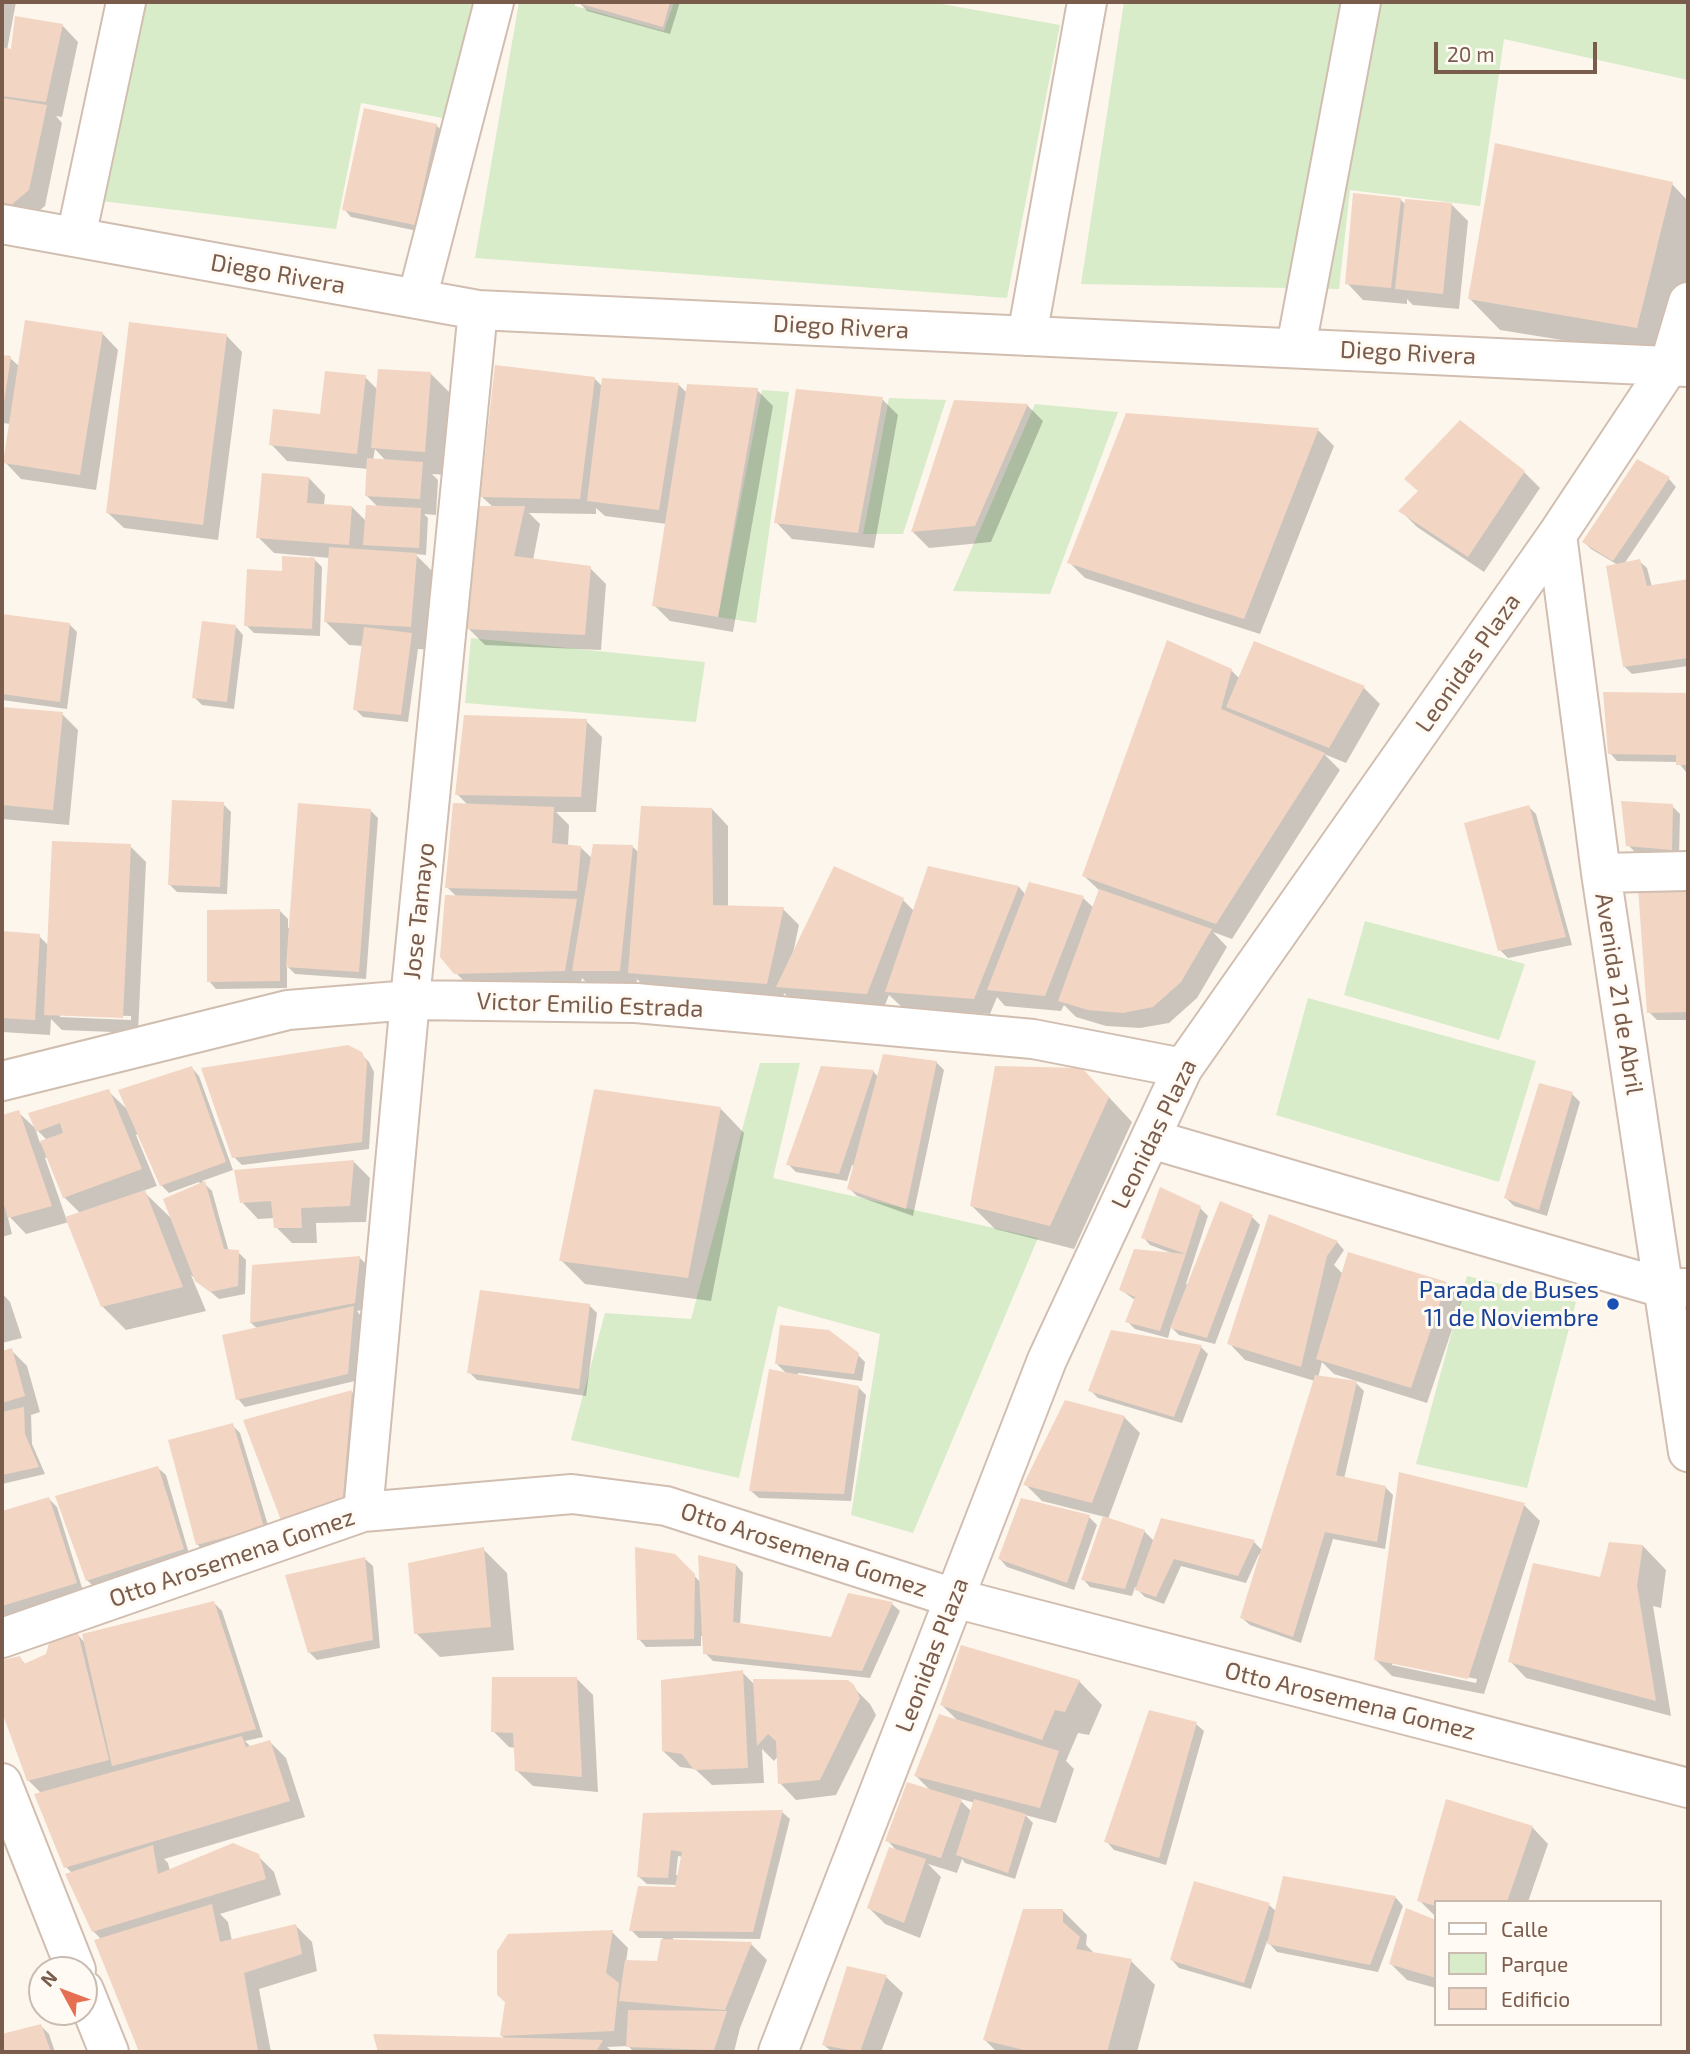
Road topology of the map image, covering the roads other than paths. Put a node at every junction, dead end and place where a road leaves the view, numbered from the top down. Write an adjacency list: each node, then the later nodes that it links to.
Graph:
1 (126, 2): 6 (street)
2 (494, 2): 7 (street)
3 (1087, 2): 10 (street)
4 (1360, 2): 11 (street)
5 (2, 224): 6 (street, Diego Rivera)
6 (76, 237): 7 (street, Diego Rivera)
7 (417, 299): 9 (street, Diego Rivera)
8 (1688, 302): 12 (street, Leonidas Plaza)
9 (478, 310): 10 (street, Diego Rivera); 16 (street, Jose Tamayo)
10 (1027, 336): 11 (street, Diego Rivera)
11 (1296, 347): 12 (street, Diego Rivera)
12 (1679, 366): 13 (street, Leonidas Plaza)
13 (1557, 535): 15 (street, Avenida 21 de Abril); 17 (street, Leonidas Plaza)
14 (1688, 872): 15 (street)
15 (1601, 873): 20 (street, Avenida 21 de Abril)
16 (410, 1000): 17 (street, Victor Emilio Estrada); 18 (street, Victor Emilio Estrada); 22 (street, Jose Tamayo)
17 (1182, 1068): 19 (street, Leonidas Plaza)
18 (2, 1081)
19 (1151, 1139): 20 (street); 23 (street, Leonidas Plaza)
20 (1676, 1288): 21 (street, Avenida 21 de Abril)
21 (1688, 1452)
22 (363, 1512): 23 (street, Otto Arosemena Gomez); 24 (street, Otto Arosemena Gomez)
23 (954, 1598): 26 (street, Otto Arosemena Gomez); 30 (street, Leonidas Plaza)
24 (2, 1638)
25 (2, 1783): 27 (street)
26 (1688, 1788)
27 (70, 1956)
28 (98, 2025): 29 (street)
29 (109, 2052)
30 (778, 2052)

